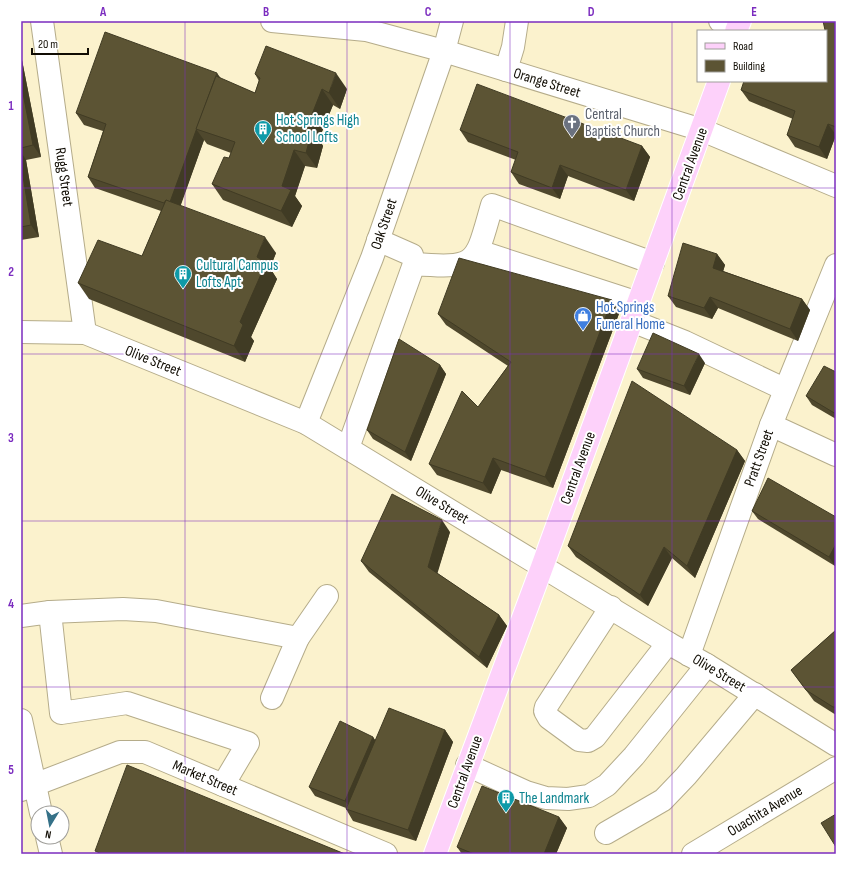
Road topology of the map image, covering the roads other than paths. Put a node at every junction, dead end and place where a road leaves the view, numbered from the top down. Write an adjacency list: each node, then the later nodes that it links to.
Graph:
1 (42, 21): 17 (street, Rugg Street)
2 (272, 21): 5 (street, Orange Street)
3 (452, 21): 5 (street, Oak Street)
4 (517, 21): 6 (street)
5 (444, 51): 6 (street, Orange Street); 10 (street, Oak Street)
6 (506, 70): 8 (street, Orange Street)
7 (719, 82): 8 (main road, Central Avenue)
8 (702, 130): 9 (street, Orange Street); 12 (main road, Central Avenue)
9 (836, 186)
10 (378, 240): 13 (street); 19 (street, Oak Street)
11 (478, 251): 12 (street); 13 (street); 15 (street)
12 (653, 262): 15 (main road, Central Avenue)
13 (414, 264): 21 (street)
14 (836, 265): 18 (street, Pratt Street)
15 (635, 312): 18 (street); 23 (main road, Central Avenue)
16 (21, 332): 17 (street, Olive Street)
17 (85, 333): 19 (street, Olive Street)
18 (784, 389): 20 (street, Pratt Street)
19 (306, 423): 21 (street, Olive Street)
20 (771, 425): 22 (street); 30 (street, Pratt Street)
21 (348, 448): 23 (street, Olive Street)
22 (836, 455)
23 (542, 567): 25 (street, Olive Street); 35 (main road, Central Avenue)
24 (327, 596): 28 (street)
25 (611, 608): 29 (street, Olive Street); 29 (street)
26 (50, 612): 27 (street); 28 (street); 37 (street)
27 (21, 616)
28 (298, 638): 32 (street)
29 (668, 643): 30 (street, Olive Street)
30 (698, 660): 31 (street, Olive Street); 35 (street, Pratt Street)
31 (755, 694): 34 (street, Olive Street); 40 (street)
32 (272, 698)
33 (21, 720): 38 (street)
34 (836, 745)
35 (467, 765): 42 (main road, Central Avenue)
36 (836, 768): 43 (street, Ouachita Avenue)
37 (223, 785): 38 (street, Market Street); 41 (street, Market Street)
38 (27, 787): 39 (street)
39 (37, 805)
40 (606, 833)
41 (386, 854)
42 (435, 854)
43 (693, 854)

